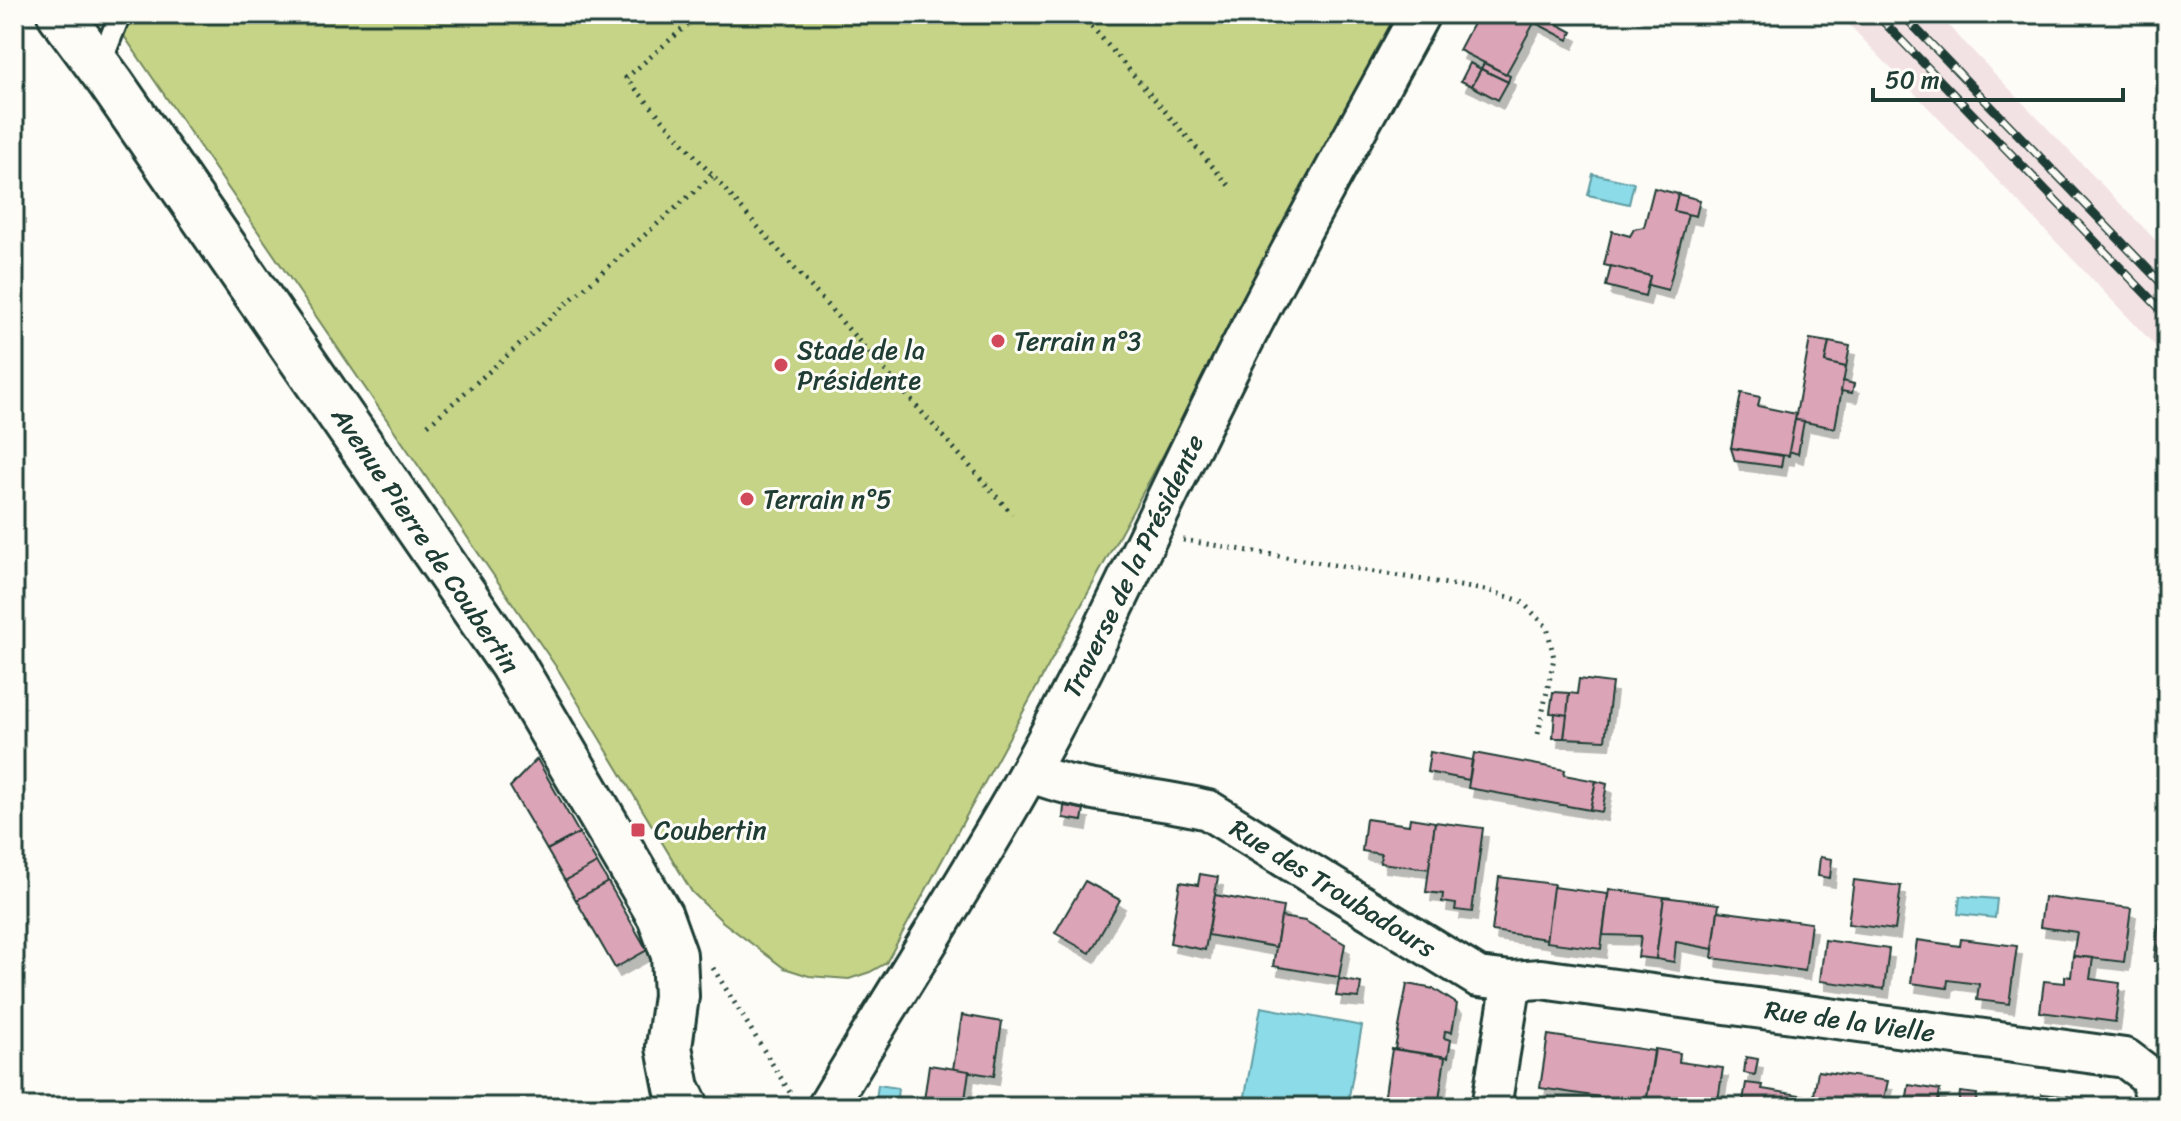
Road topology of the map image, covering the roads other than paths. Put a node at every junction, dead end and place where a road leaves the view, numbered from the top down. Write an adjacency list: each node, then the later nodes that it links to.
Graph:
1 (60, 14): 4 (main road, Avenue Pierre de Coubertin)
2 (120, 14): 4 (lane)
3 (1420, 14): 5 (street, Traverse de la Présidente)
4 (99, 67): 7 (main road, Avenue Pierre de Coubertin)
5 (1029, 772): 6 (street, Rue des Troubadours); 8 (street, Traverse de la Présidente)
6 (1512, 981): 9 (street); 10 (street, Rue de la Vielle)
7 (686, 1107)
8 (827, 1107)
9 (1491, 1107)
10 (2159, 1107)

